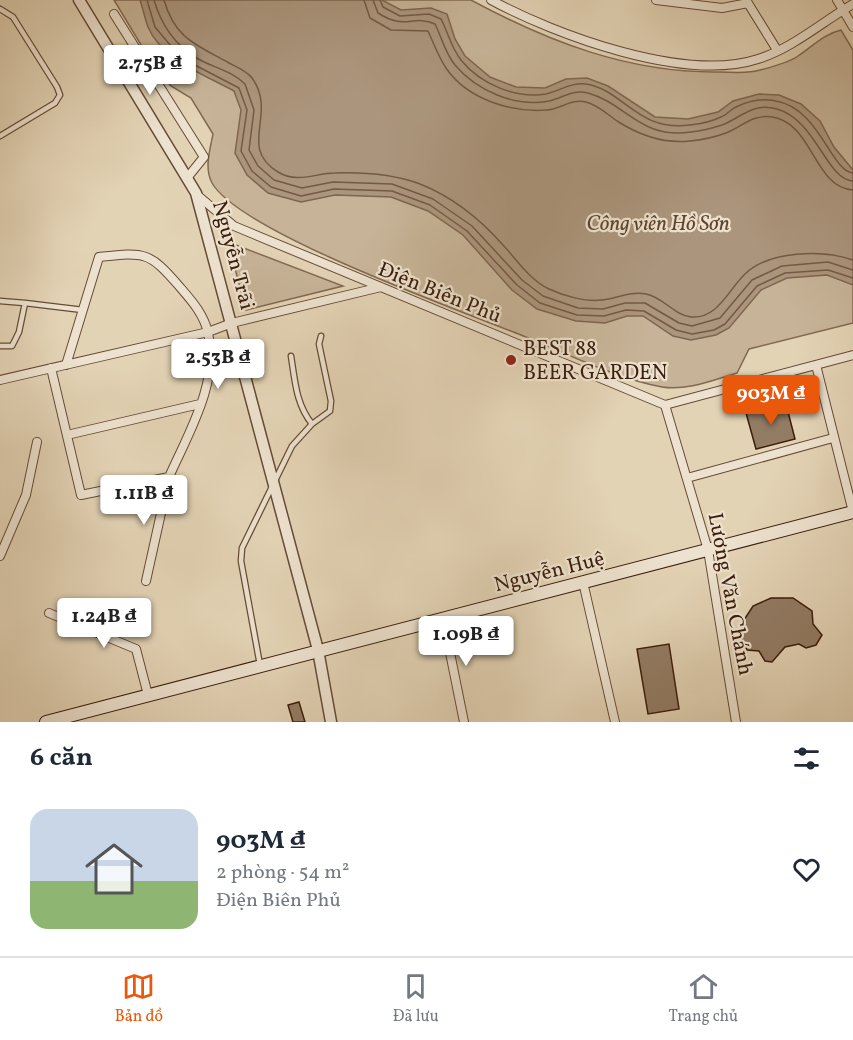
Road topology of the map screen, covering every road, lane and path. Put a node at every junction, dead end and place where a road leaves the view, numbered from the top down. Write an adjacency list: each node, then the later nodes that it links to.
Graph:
1 (79, 0): 13 (street, Nguyễn Trãi)
2 (491, 0): 11 (street)
3 (656, 0): 5 (street)
4 (837, 0): 8 (street)
5 (747, 2): 11 (street)
6 (853, 4): 8 (street)
7 (0, 9): 12 (lane)
8 (843, 10): 10 (street); 11 (street)
9 (114, 14): 13 (street)
10 (853, 27)
11 (777, 50)
12 (0, 136)
13 (187, 178): 14 (street, Nguyễn Trãi)
14 (196, 193): 15 (street, Điện Biên Phủ); 19 (street, Nguyễn Trãi)
15 (381, 287): 19 (street); 30 (street, Điện Biên Phủ)
16 (0, 301): 17 (lane)
17 (25, 303): 18 (lane); 22 (lane)
18 (83, 310): 20 (street); 25 (street)
19 (232, 323): 20 (street); 37 (street, Nguyễn Trãi)
20 (208, 332): 25 (street); 29 (street)
21 (321, 336): 31 (lane)
22 (0, 346)
23 (853, 355): 26 (street)
24 (291, 356): 31 (lane)
25 (66, 365): 27 (street)
26 (816, 365): 30 (street); 33 (street)
27 (51, 369): 28 (street); 32 (street)
28 (0, 380)
29 (200, 404): 32 (street); 35 (street)
30 (665, 405): 36 (street, Lương Văn Chánh)
31 (312, 424): 37 (lane)
32 (67, 435): 35 (street)
33 (833, 438): 36 (street); 38 (street)
34 (37, 442): 40 (street)
35 (169, 477): 41 (street)
36 (687, 478): 39 (street, Lương Văn Chánh)
37 (273, 482): 45 (street, Nguyễn Trãi); 46 (lane)
38 (853, 512): 39 (main road, Nguyễn Huệ)
39 (708, 550): 42 (main road, Nguyễn Huệ); 52 (street, Lương Văn Chánh)
40 (0, 556)
41 (146, 581)
42 (583, 582): 44 (main road, Nguyễn Huệ); 51 (street)
43 (49, 613): 47 (street)
44 (443, 618): 45 (main road, Nguyễn Huệ); 50 (street)
45 (318, 650): 46 (main road, Nguyễn Huệ); 49 (street, Nguyễn Trãi)
46 (260, 666): 47 (main road, Nguyễn Huệ)
47 (148, 695): 48 (main road, Nguyễn Huệ)
48 (46, 722)
49 (331, 722)
50 (464, 722)
51 (615, 722)
52 (736, 722)

